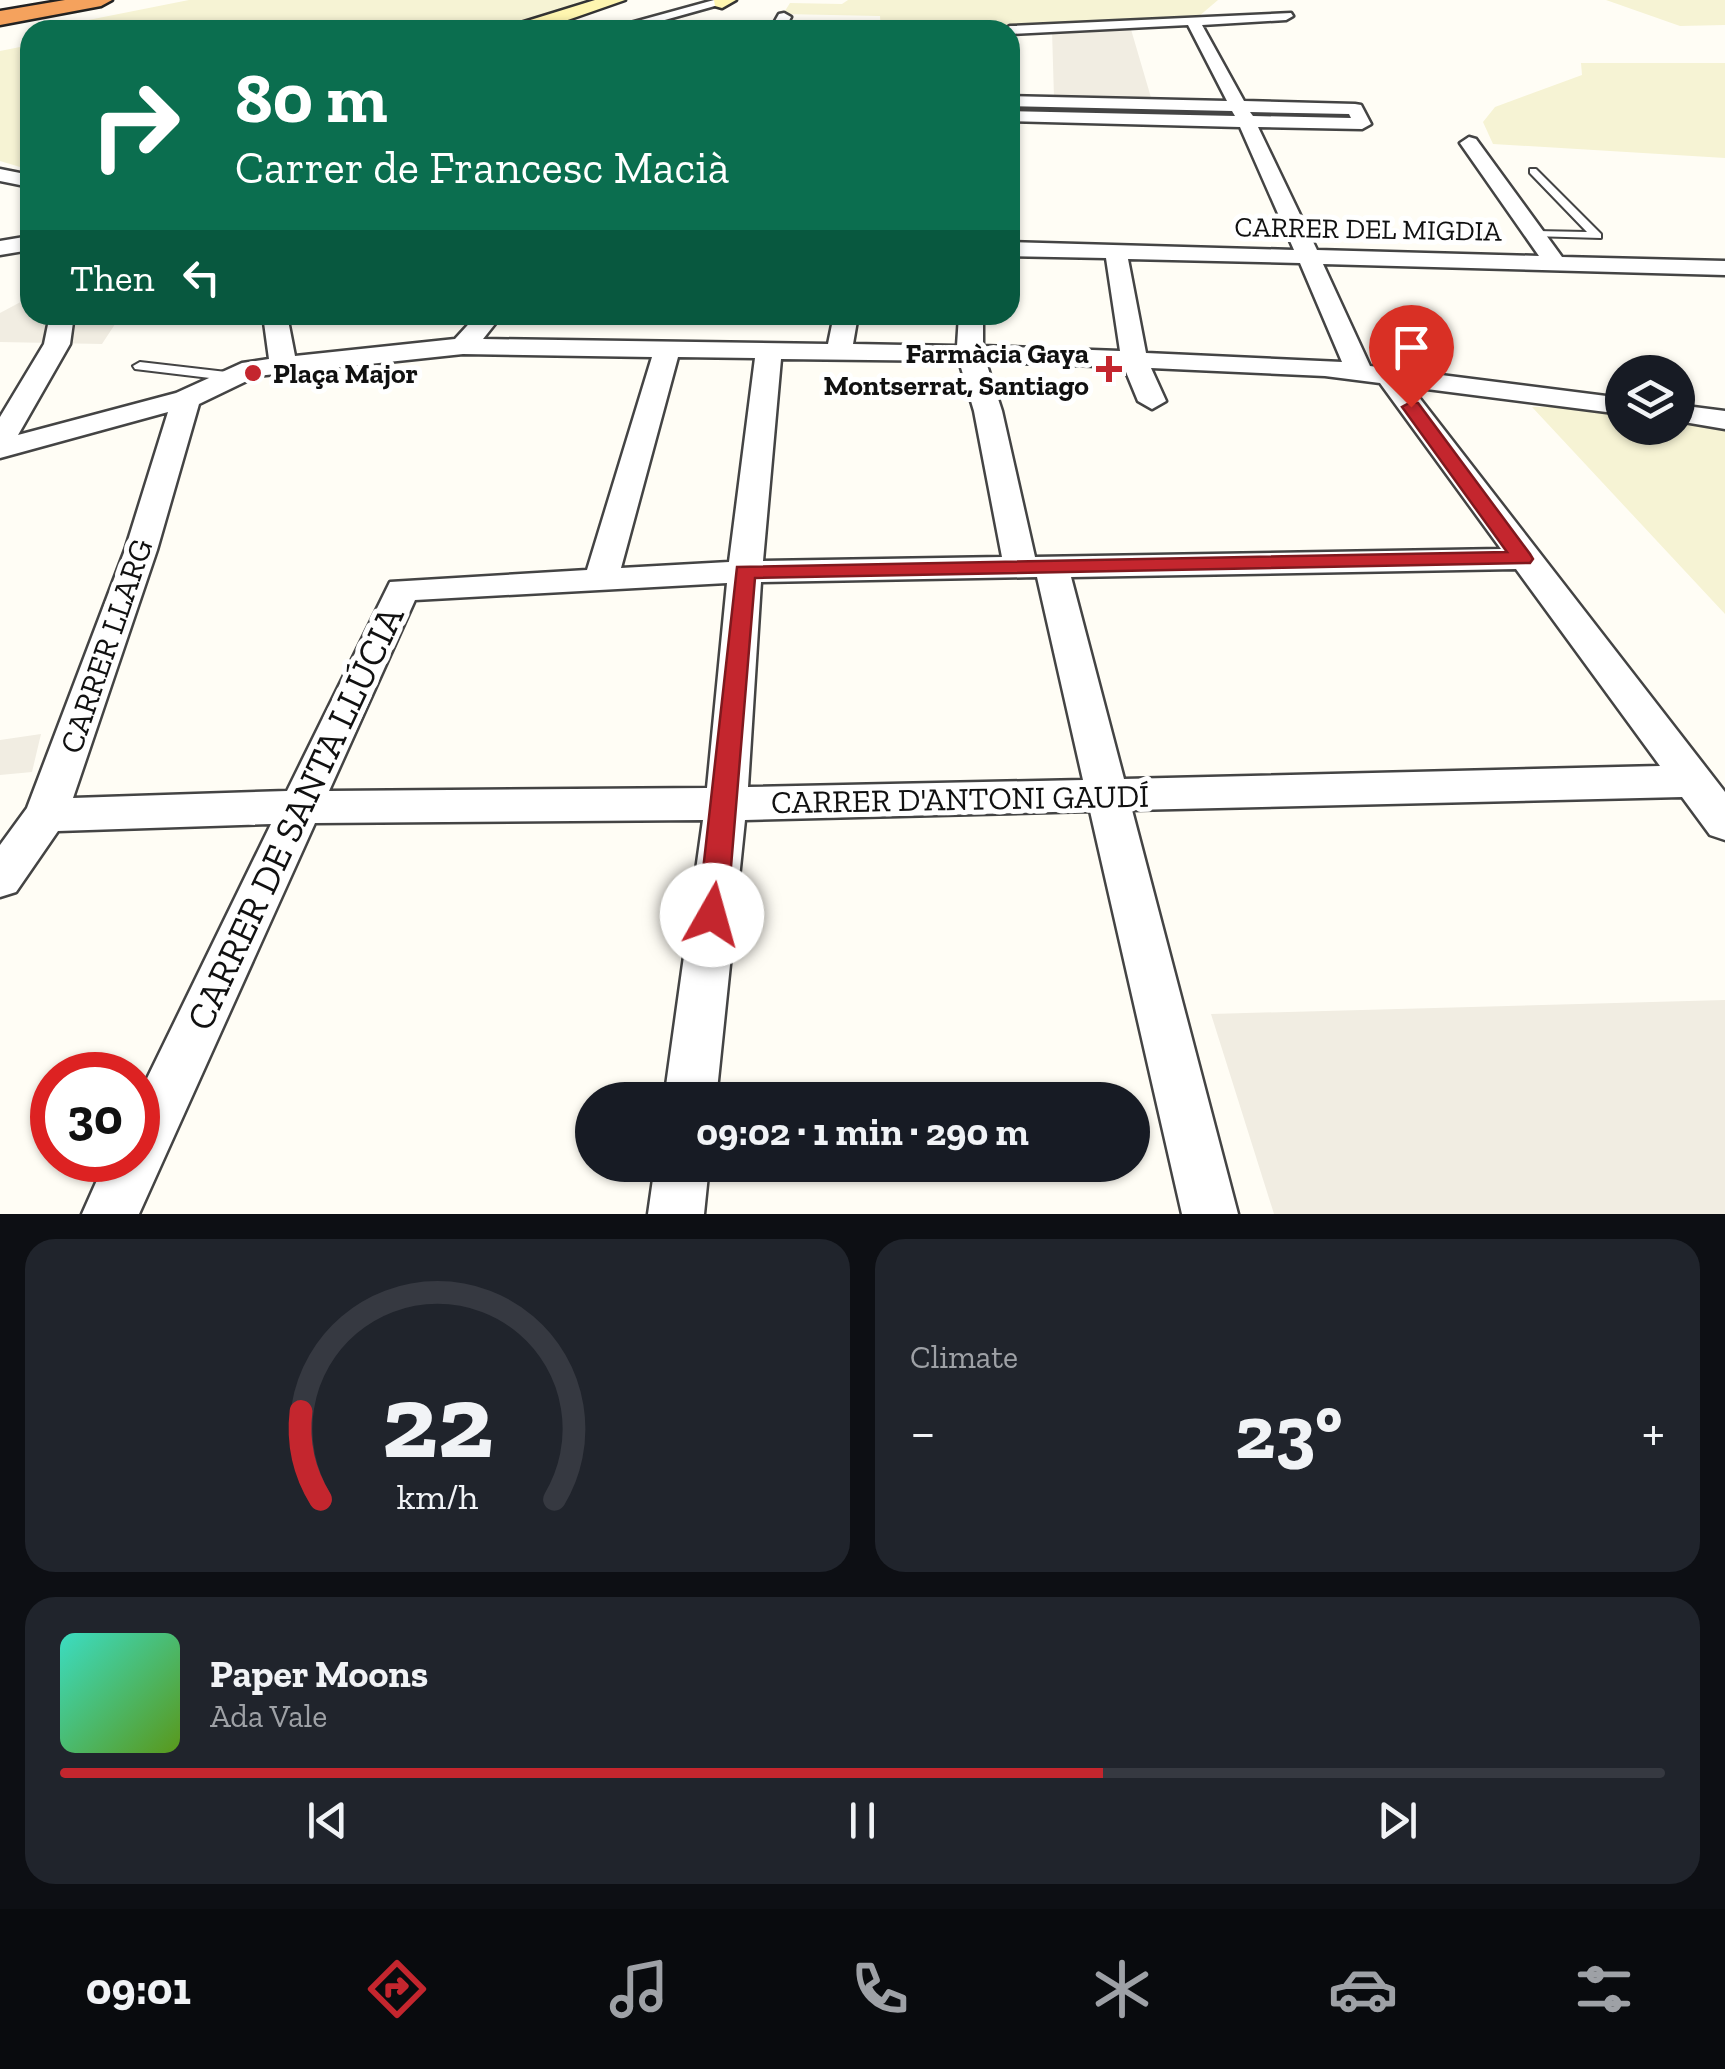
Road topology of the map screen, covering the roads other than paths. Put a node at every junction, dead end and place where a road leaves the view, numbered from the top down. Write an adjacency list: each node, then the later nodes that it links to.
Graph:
1 (46, 0): 5 (highway)
2 (101, 0): 7 (highway)
3 (615, 0): 8 (street)
4 (724, 1): 9 (street)
5 (0, 8)
6 (1286, 16): 10 (street)
7 (0, 18)
8 (550, 20)
9 (651, 20)
10 (1192, 20): 11 (street); 13 (street)
11 (1020, 29)
12 (1020, 102): 13 (street)
13 (1242, 114): 13 (street); 14 (street); 20 (street)
14 (1020, 116)
15 (1470, 143): 17 (street)
16 (1533, 171): 17 (lane)
17 (1535, 234): 21 (street)
18 (1020, 249): 19 (street, CARRER DEL MIGDIA)
19 (1116, 252): 20 (street, CARRER DEL MIGDIA); 33 (street)
20 (1309, 257): 21 (street, CARRER DEL MIGDIA); 36 (street)
21 (1556, 264): 22 (street, CARRER DEL MIGDIA)
22 (1725, 268)
23 (60, 325): 43 (street)
24 (277, 325): 35 (street)
25 (481, 325): 28 (street)
26 (844, 325): 31 (street)
27 (971, 325): 32 (street)
28 (463, 346): 29 (street); 35 (street)
29 (667, 349): 30 (street); 48 (street)
30 (769, 352): 31 (street); 47 (street)
31 (839, 353): 32 (street)
32 (970, 353): 33 (street); 46 (street)
33 (1134, 359): 36 (street); 39 (street)
34 (140, 366): 37 (lane)
35 (283, 366): 37 (street)
36 (1374, 374): 40 (street); 45 (street)
37 (236, 377): 38 (street)
38 (186, 399): 44 (street); 53 (street, CARRER LLARG)
39 (1152, 401)
40 (1605, 404)
41 (1695, 416): 42 (street)
42 (1725, 420)
43 (0, 441)
44 (0, 448)
45 (1522, 559): 46 (street); 49 (street)
46 (1037, 569): 47 (street); 50 (street)
47 (745, 572): 48 (street); 51 (street)
48 (601, 580): 52 (street, CARRER DE SANTA LLÚCIA)
49 (1693, 781): 50 (street, CARRER D'ANTONI GAUDÍ); 54 (street)
50 (1108, 796): 51 (street, CARRER D'ANTONI GAUDÍ); 62 (street)
51 (726, 804): 52 (street, CARRER D'ANTONI GAUDÍ); 56 (street)
52 (300, 807): 53 (street, CARRER D'ANTONI GAUDÍ); 57 (street, CARRER DE SANTA LLÚCIA)
53 (46, 815): 55 (street, CARRER LLARG)
54 (1725, 822)
55 (0, 880)
56 (692, 1082)
57 (160, 1106)
58 (125, 1182): 60 (street, CARRER DE SANTA LLÚCIA)
59 (680, 1182): 61 (street)
60 (110, 1214)
61 (676, 1214)
62 (1210, 1214)

